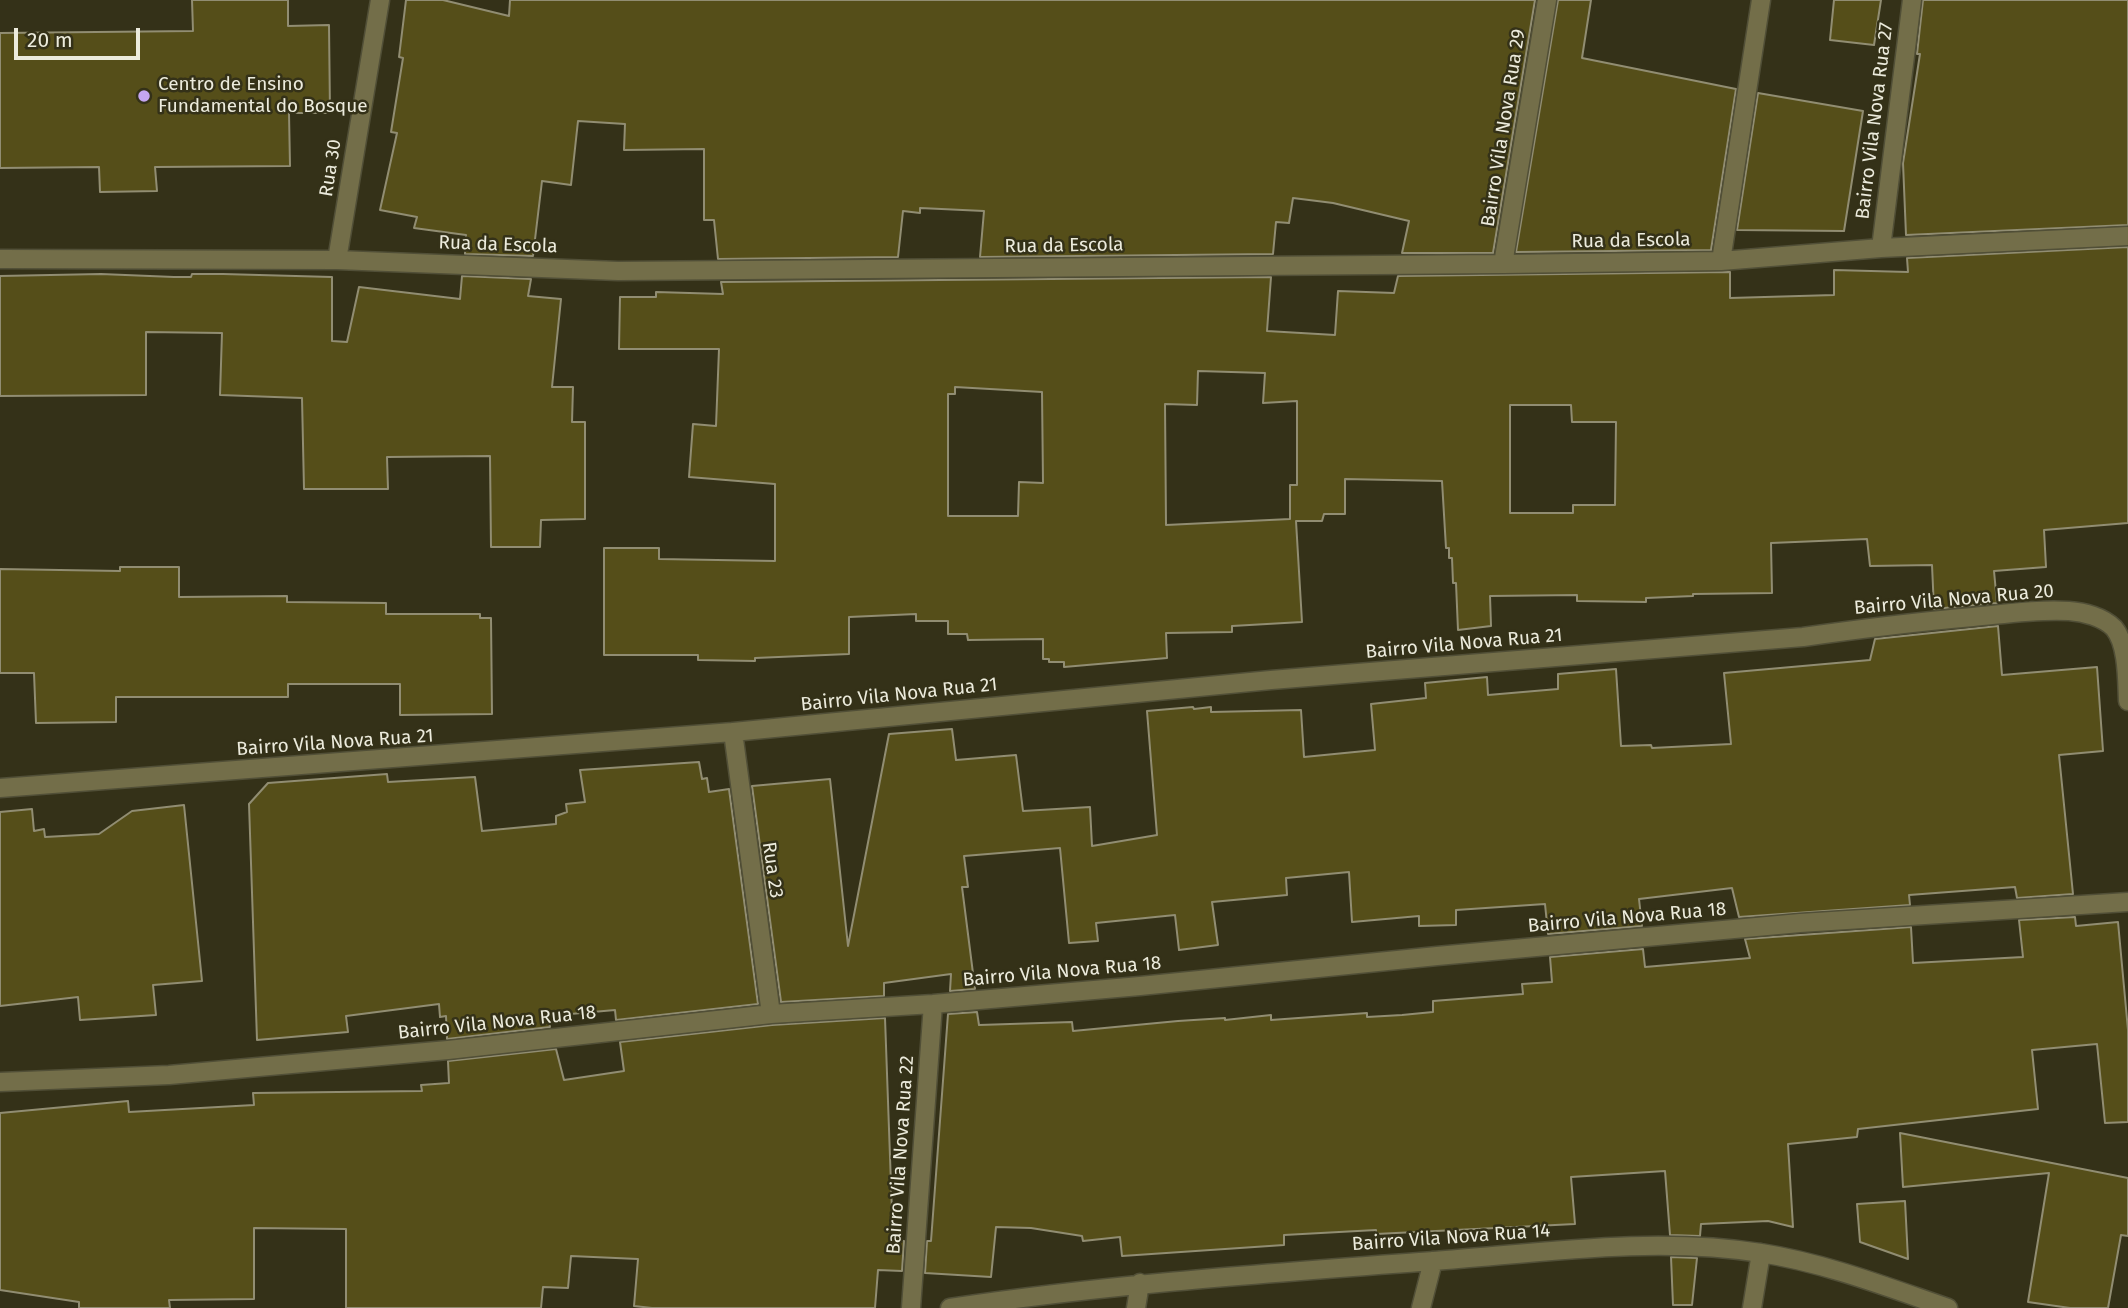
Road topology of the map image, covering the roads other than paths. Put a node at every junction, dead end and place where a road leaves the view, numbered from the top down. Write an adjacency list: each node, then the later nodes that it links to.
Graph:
1 (380, 0): 8 (street, Rua 30)
2 (1547, 0): 10 (street, Bairro Vila Nova Rua 29)
3 (1761, 0): 9 (street)
4 (1912, 0): 6 (street, Bairro Vila Nova Rua 27)
5 (2128, 236): 6 (street, Rua da Escola)
6 (1881, 248): 9 (street, Rua da Escola)
7 (0, 259): 8 (street, Rua da Escola)
8 (337, 260): 10 (street, Rua da Escola)
9 (1721, 261): 10 (street, Rua da Escola)
10 (1503, 264)
11 (1802, 637): 12 (street, Bairro Vila Nova Rua 20); 13 (street, Bairro Vila Nova Rua 21)
12 (2128, 701)
13 (733, 732): 14 (street, Bairro Vila Nova Rua 21); 17 (street, Rua 23)
14 (0, 788)
15 (2128, 902): 16 (street, Bairro Vila Nova Rua 18)
16 (933, 1004): 17 (street, Bairro Vila Nova Rua 18); 22 (street, Bairro Vila Nova Rua 22)
17 (771, 1014): 18 (street, Bairro Vila Nova Rua 18)
18 (0, 1082)
19 (1761, 1253): 20 (street, Bairro Vila Nova Rua 14); 26 (street); 27 (street, Bairro Vila Nova Rua 14)
20 (1433, 1261): 21 (street, Bairro Vila Nova Rua 14); 25 (street)
21 (1140, 1283): 23 (street, Bairro Vila Nova Rua 14); 24 (street)
22 (911, 1308)
23 (950, 1308)
24 (1136, 1308)
25 (1421, 1308)
26 (1752, 1308)
27 (1948, 1308)

